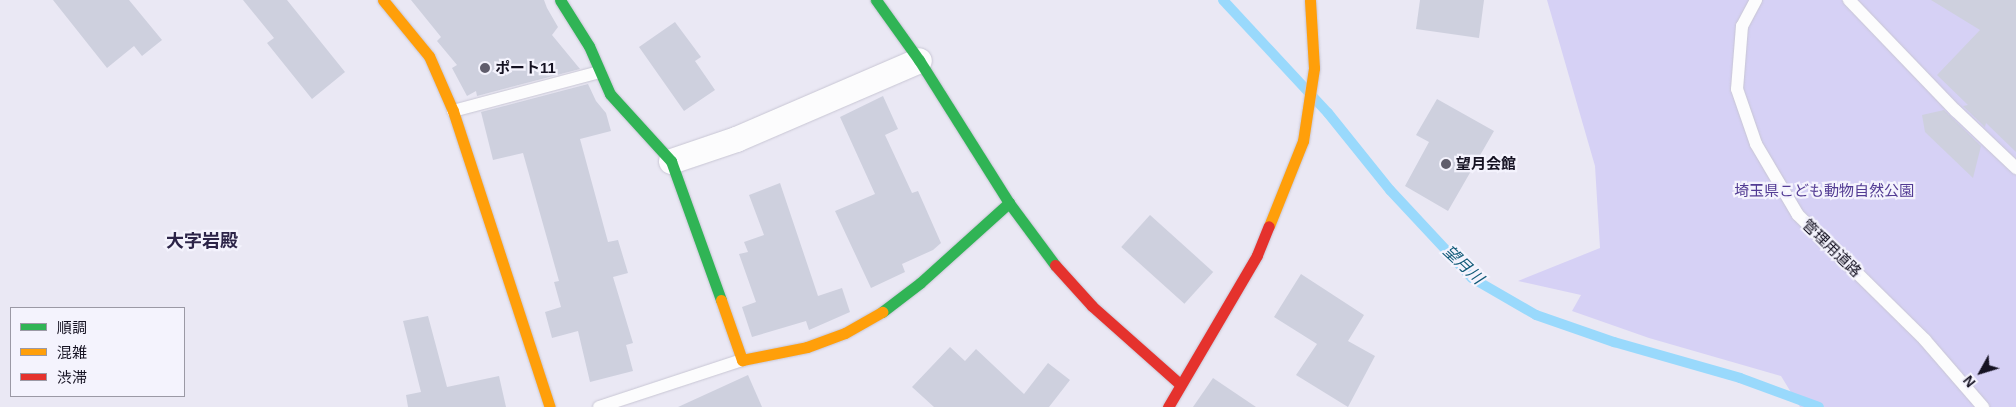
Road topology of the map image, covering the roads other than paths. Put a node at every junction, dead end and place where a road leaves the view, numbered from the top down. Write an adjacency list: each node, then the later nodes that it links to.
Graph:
1 (383, 0): 9 (street)
2 (560, 0): 8 (street)
3 (876, 0): 7 (street)
4 (1310, 0): 14 (street)
5 (1756, 0): 18 (lane, 管理用道路)
6 (1849, 0): 11 (lane)
7 (919, 60): 10 (street); 12 (street)
8 (600, 72): 9 (lane); 10 (street)
9 (453, 111): 15 (street)
10 (671, 160): 13 (street)
11 (2016, 168)
12 (1009, 203): 13 (street); 14 (street)
13 (742, 360): 16 (lane)
14 (1180, 384): 17 (street)
15 (550, 407)
16 (599, 407)
17 (1168, 407)
18 (1983, 407)

